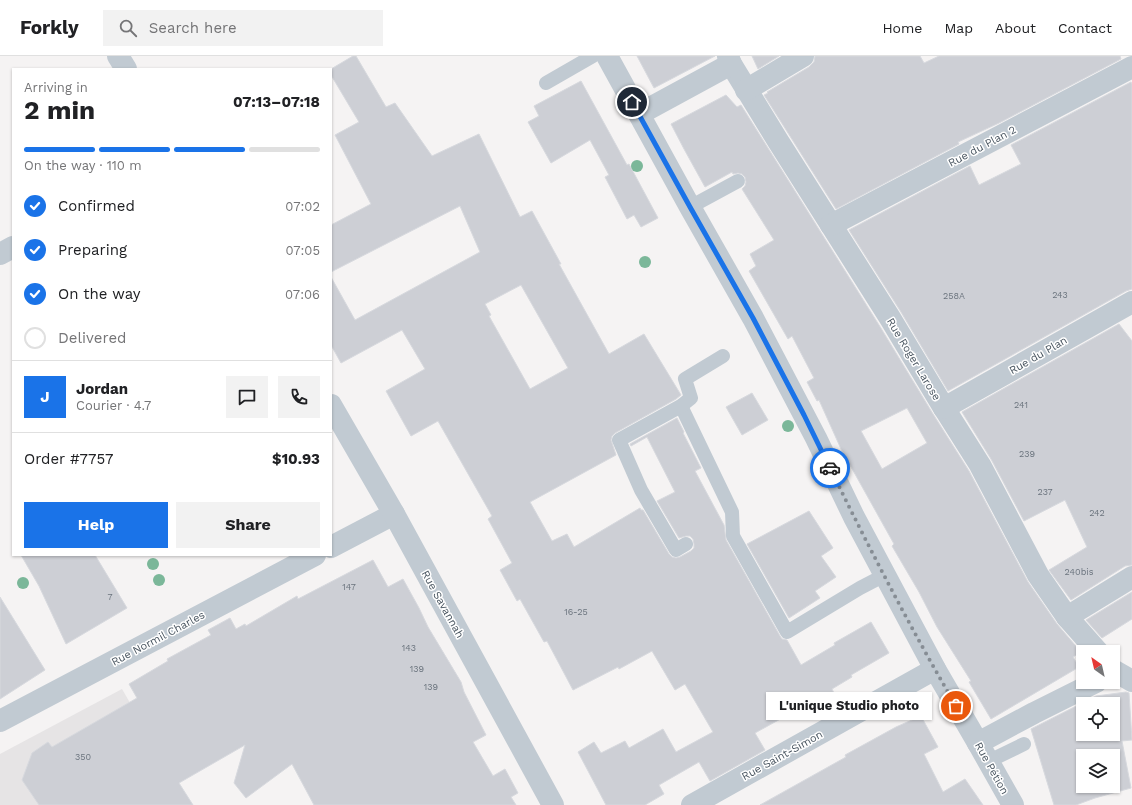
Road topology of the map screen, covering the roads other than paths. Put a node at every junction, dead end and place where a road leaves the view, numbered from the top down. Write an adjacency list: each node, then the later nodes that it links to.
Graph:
1 (593, 56): 6 (lane)
2 (607, 56): 8 (street, Rue Pétion)
3 (803, 56): 7 (street)
4 (729, 60): 7 (street, Rue Roger Larose); 8 (street)
5 (1132, 67): 11 (street, Rue du Plan 2)
6 (546, 83)
7 (746, 90): 11 (street, Rue Roger Larose)
8 (639, 114): 10 (street, Rue Pétion)
9 (738, 181): 10 (lane)
10 (690, 207): 23 (street, Rue Pétion)
11 (831, 225): 18 (street, Rue Roger Larose)
12 (12, 248): 13 (street)
13 (0, 254)
14 (1132, 302): 18 (street, Rue du Plan)
15 (723, 356): 16 (lane)
16 (681, 406): 20 (lane); 23 (lane)
17 (332, 407): 19 (street, Rue Savannah)
18 (944, 408): 25 (street, Rue Roger Larose)
19 (394, 514): 21 (street); 32 (street, Rue Savannah)
20 (686, 544)
21 (332, 546)
22 (313, 556): 29 (street, Rue Normil Charles)
23 (885, 575): 27 (street, Rue Pétion)
24 (1132, 577): 25 (street)
25 (1067, 617): 26 (street, Rue Roger Larose)
26 (1092, 645)
27 (934, 669): 31 (street, Rue Pétion); 33 (street, Rue Saint-Simon)
28 (1084, 689): 31 (street)
29 (0, 721)
30 (1024, 744): 31 (lane)
31 (984, 752): 34 (street, Rue Pétion)
32 (553, 805)
33 (692, 805)
34 (1013, 805)

